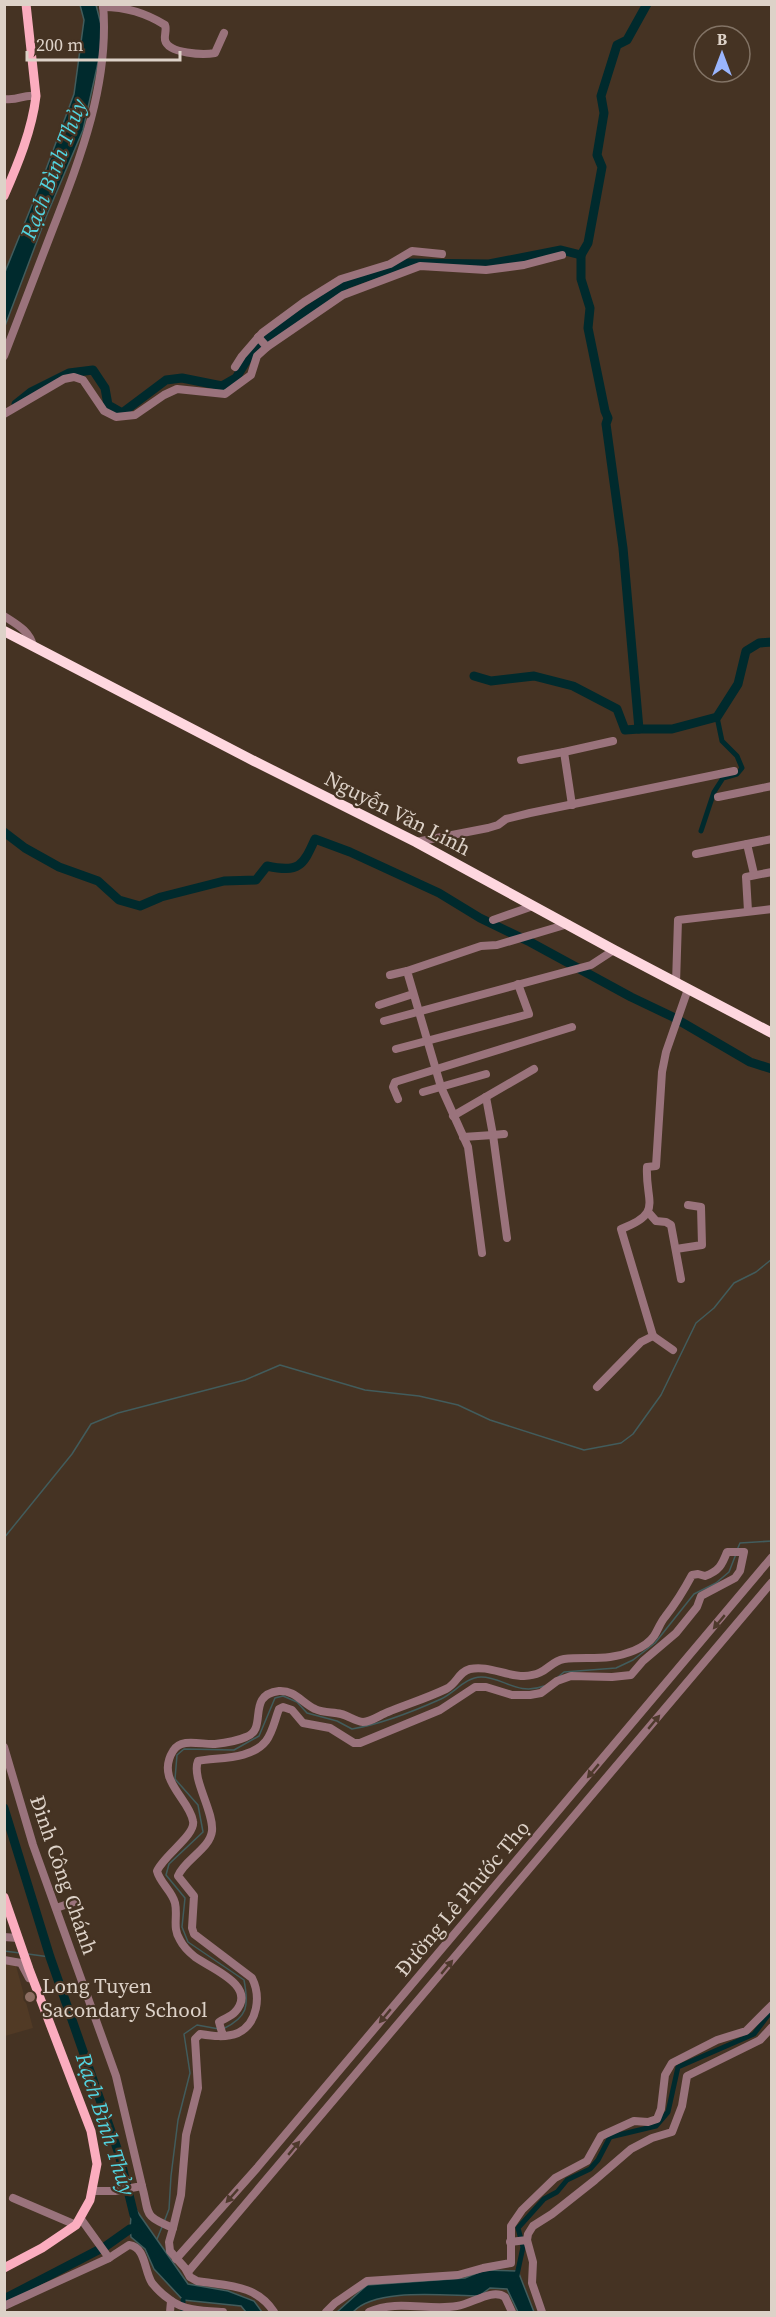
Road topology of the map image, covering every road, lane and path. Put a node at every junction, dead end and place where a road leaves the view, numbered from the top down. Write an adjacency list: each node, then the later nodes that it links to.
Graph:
1 (26, 4): 4 (main road)
2 (103, 6): 3 (street); 12 (street)
3 (224, 33)
4 (36, 96): 5 (street); 6 (main road)
5 (4, 99)
6 (7, 182): 7 (main road)
7 (4, 196)
8 (442, 254): 10 (street)
9 (562, 255): 11 (street)
10 (258, 337): 11 (street); 13 (street)
11 (267, 346): 14 (street)
12 (4, 356)
13 (235, 367)
14 (4, 414)
15 (4, 616): 17 (street)
16 (4, 631): 17 (highway, Nguyễn Văn Linh)
17 (33, 646): 26 (highway, Nguyễn Văn Linh)
18 (613, 741): 19 (street)
19 (564, 752): 20 (street); 24 (street)
20 (521, 760)
21 (734, 771): 24 (street)
22 (771, 786): 23 (street)
23 (718, 797)
24 (572, 805): 26 (street)
25 (771, 839): 27 (street)
26 (416, 842): 31 (highway, Nguyễn Văn Linh)
27 (747, 844): 28 (street); 30 (street)
28 (696, 854)
29 (771, 872): 30 (street)
30 (754, 874): 33 (street)
31 (533, 906): 34 (street); 35 (highway, Nguyễn Văn Linh)
32 (771, 909): 33 (street)
33 (748, 911): 39 (street)
34 (493, 920)
35 (568, 924): 36 (highway, Nguyễn Văn Linh); 37 (street)
36 (614, 950): 39 (highway, Nguyễn Văn Linh); 40 (street)
37 (408, 971): 38 (street); 42 (street)
38 (390, 975)
39 (676, 982): 41 (highway, Nguyễn Văn Linh)
40 (518, 984): 44 (street); 48 (street)
41 (688, 989): 47 (highway, Nguyễn Văn Linh); 62 (street)
42 (413, 994): 43 (street); 44 (street)
43 (379, 1005)
44 (418, 1011): 45 (street); 48 (street)
45 (384, 1021)
46 (572, 1028): 50 (street)
47 (771, 1032)
48 (427, 1041): 49 (street); 50 (street)
49 (396, 1048)
50 (435, 1069): 53 (street); 56 (street)
51 (534, 1069): 55 (street)
52 (486, 1074): 53 (street)
53 (441, 1087): 54 (street); 57 (street)
54 (423, 1092)
55 (486, 1097): 57 (street); 59 (street)
56 (398, 1098)
57 (453, 1116): 60 (street)
58 (504, 1134): 59 (street)
59 (493, 1136): 60 (street); 63 (street)
60 (464, 1137): 65 (street)
61 (688, 1205): 64 (street)
62 (649, 1213): 64 (street); 67 (street)
63 (507, 1238)
64 (676, 1249): 66 (street)
65 (482, 1253)
66 (681, 1279)
67 (653, 1336): 68 (street); 69 (street)
68 (673, 1350)
69 (597, 1387)
70 (770, 1559): 72 (street, Đường Lê Phước Thọ)
71 (771, 1582): 73 (street, Đường Lê Phước Thọ)
72 (738, 1599): 73 (street); 78 (street, Đường Lê Phước Thọ, one-way to 78)
73 (749, 1608): 79 (street, Đường Lê Phước Thọ, one-way to 73)
74 (4, 1747): 77 (street, Đinh Công Chánh)
75 (4, 1897): 81 (main road)
76 (77, 1901): 77 (street)
77 (56, 1908): 89 (street, Đinh Công Chánh)
78 (464, 1924): 79 (street); 87 (street, Đường Lê Phước Thọ, one-way to 87)
79 (475, 1934): 88 (street, Đường Lê Phước Thọ, one-way to 79)
80 (4, 1937): 81 (street)
81 (20, 1941): 83 (main road)
82 (4, 1960): 83 (street)
83 (35, 1983): 90 (main road)
84 (771, 2005): 95 (street)
85 (771, 2026): 94 (street)
86 (221, 2032): 86 (street); 93 (street)
87 (257, 2168): 88 (street); 97 (street, Đường Lê Phước Thọ, one-way to 97)
88 (268, 2178): 99 (street, Đường Lê Phước Thọ)
89 (140, 2186): 90 (street); 93 (street, Đinh Công Chánh)
90 (93, 2191): 92 (main road)
91 (13, 2198): 92 (street)
92 (79, 2222): 96 (street); 98 (main road)
93 (171, 2228): 97 (street)
94 (526, 2240): 95 (street); 109 (street)
95 (512, 2242): 106 (street)
96 (108, 2257): 100 (street); 101 (street)
97 (176, 2259): 99 (street)
98 (4, 2268)
99 (188, 2272): 105 (street)
100 (173, 2302): 102 (street); 103 (street)
101 (4, 2306)
102 (194, 2311): 104 (street)
103 (170, 2313)
104 (223, 2313)
105 (274, 2313)
106 (326, 2313)
107 (369, 2313): 108 (street)
108 (512, 2313)
109 (542, 2313)

